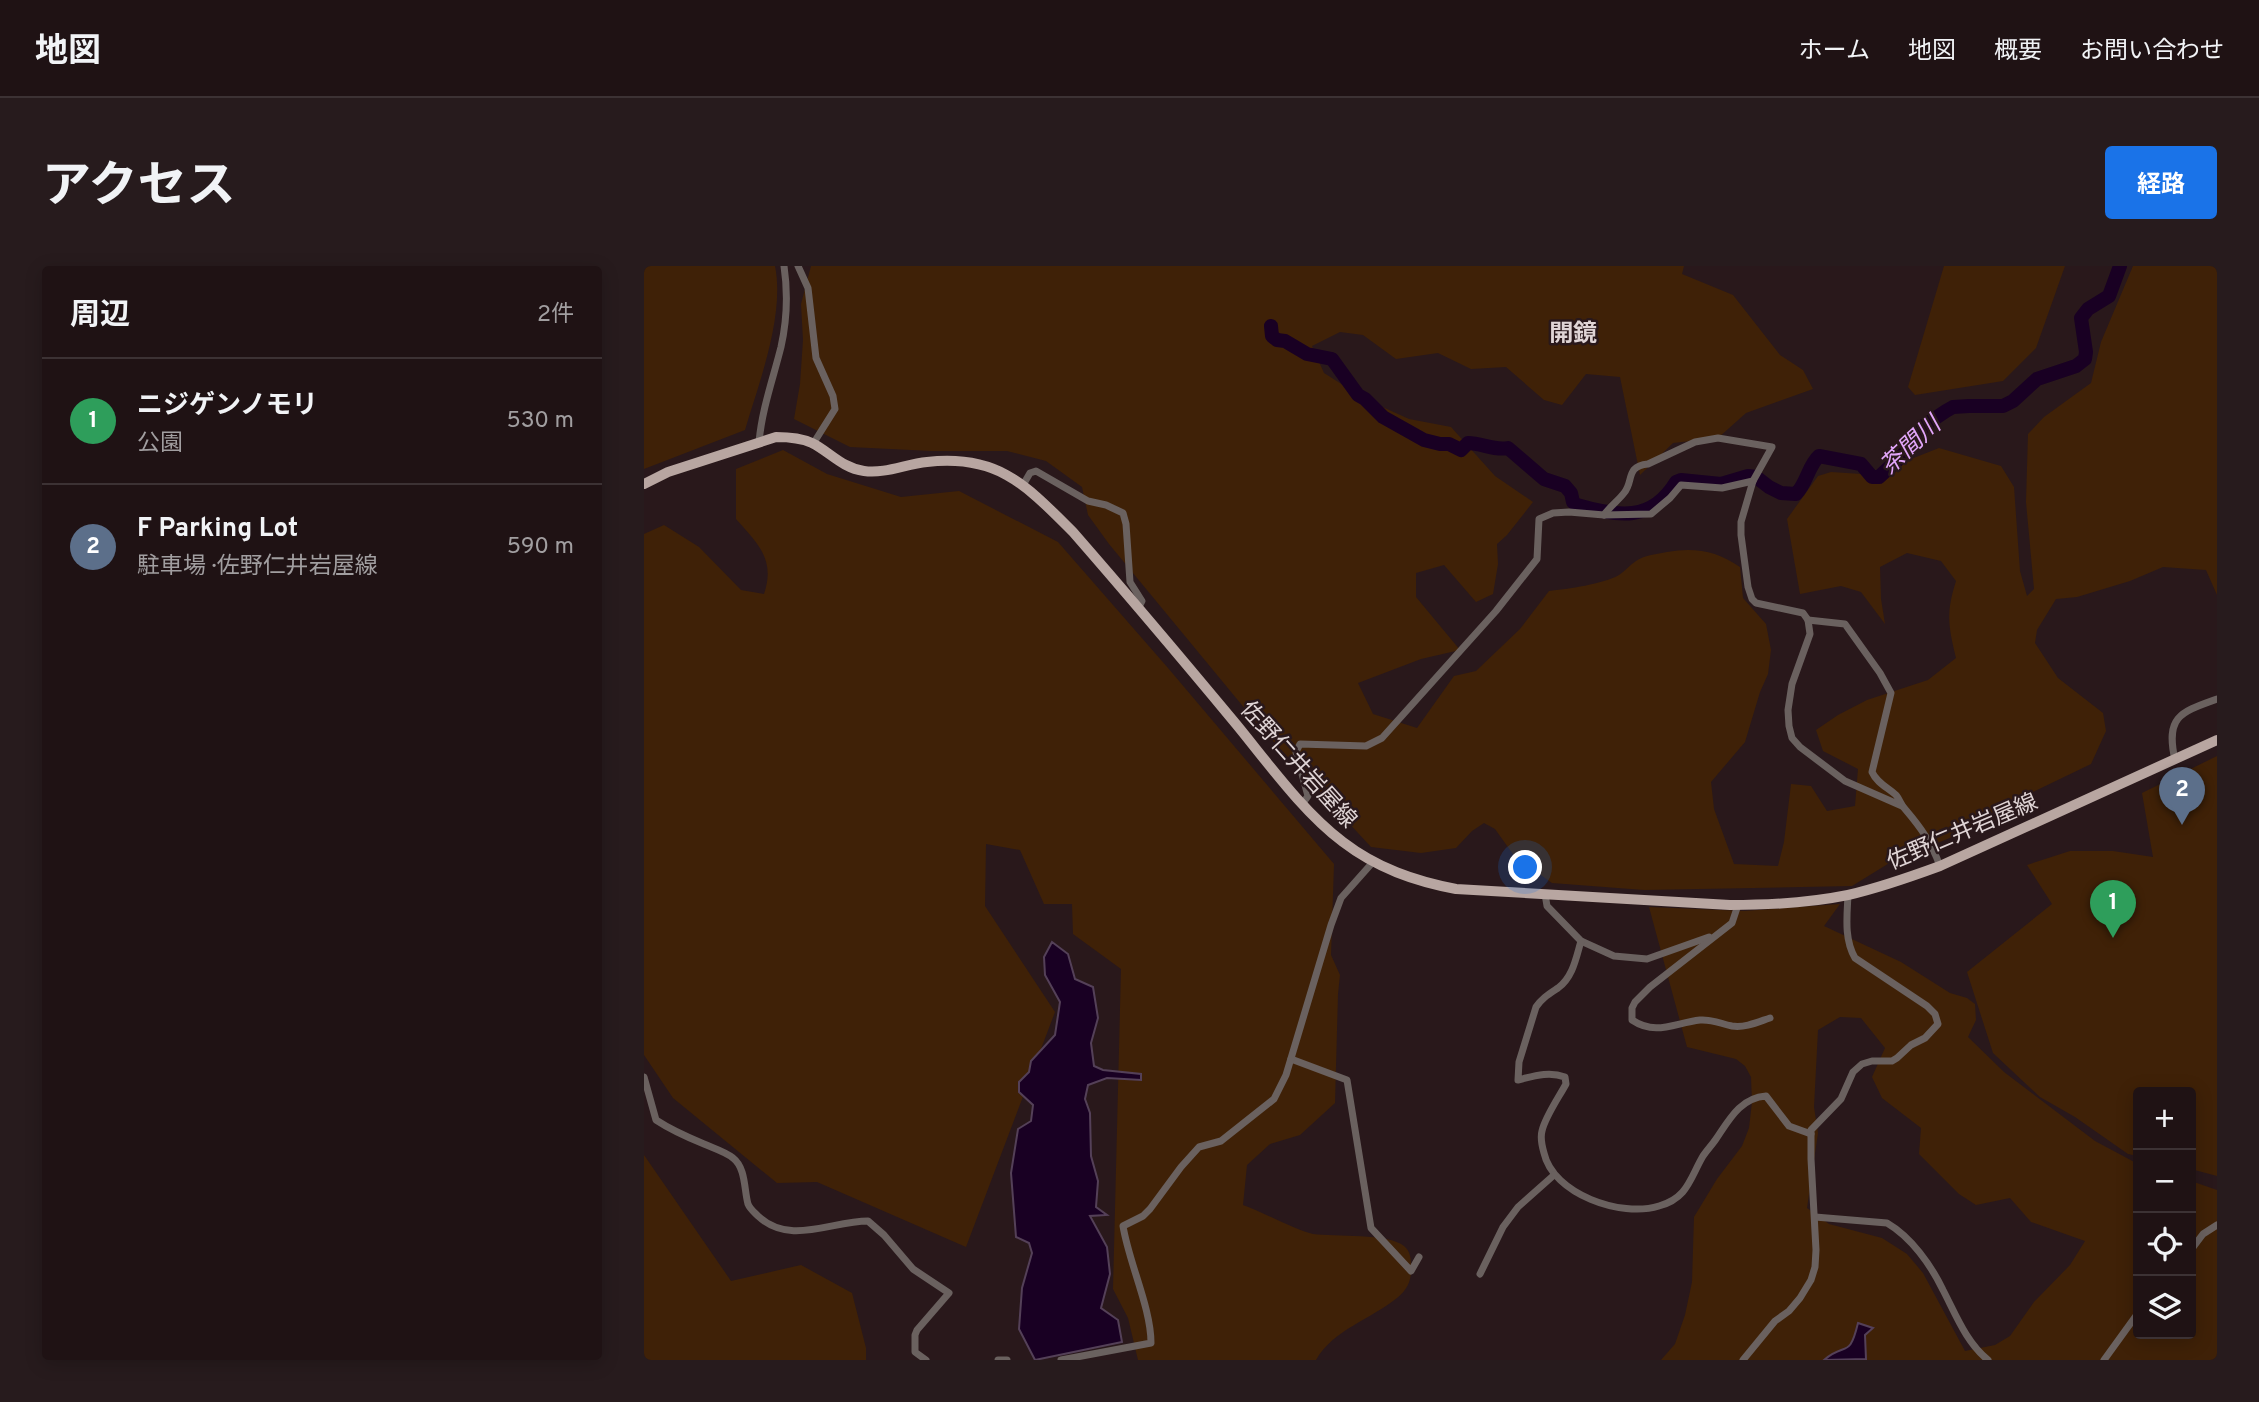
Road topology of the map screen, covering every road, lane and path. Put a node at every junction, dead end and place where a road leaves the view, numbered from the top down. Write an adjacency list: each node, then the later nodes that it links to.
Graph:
1 (784, 266): 3 (street)
2 (798, 266): 4 (street)
3 (759, 442): 4 (main road, 佐野仁井岩屋線); 6 (main road, 佐野仁井岩屋線)
4 (813, 444): 7 (main road, 佐野仁井岩屋線)
5 (1754, 478): 8 (street); 8 (street); 10 (street)
6 (644, 484)
7 (1023, 485): 9 (main road, 佐野仁井岩屋線); 9 (street)
8 (1606, 512): 14 (street)
9 (1139, 607): 14 (main road, 佐野仁井岩屋線)
10 (1808, 620): 15 (street); 15 (street)
11 (2217, 699): 13 (street)
12 (2217, 740): 13 (main road, 佐野仁井岩屋線)
13 (2175, 760): 17 (main road, 佐野仁井岩屋線)
14 (1303, 803): 16 (main road, 佐野仁井岩屋線)
15 (1902, 806): 17 (street)
16 (1373, 862): 18 (main road, 佐野仁井岩屋線); 24 (street)
17 (1940, 866): 19 (main road, 佐野仁井岩屋線)
18 (1545, 894): 20 (main road, 佐野仁井岩屋線); 22 (street)
19 (1848, 895): 20 (main road, 佐野仁井岩屋線); 26 (street)
20 (1738, 905): 21 (street)
21 (1716, 934): 22 (street); 23 (street)
22 (1581, 942): 27 (street)
23 (1770, 1018)
24 (1291, 1059): 31 (street); 37 (street)
25 (644, 1077): 34 (street)
26 (1811, 1134): 27 (street); 28 (street)
27 (1554, 1175): 32 (street)
28 (1815, 1217): 38 (street); 39 (street)
29 (2217, 1225): 30 (street)
30 (2196, 1243)
31 (1419, 1256)
32 (1480, 1274)
33 (2133, 1320): 40 (street)
34 (926, 1360)
35 (998, 1360): 36 (street)
36 (1007, 1360)
37 (1061, 1360)
38 (1743, 1360)
39 (1988, 1360)
40 (2104, 1360)

